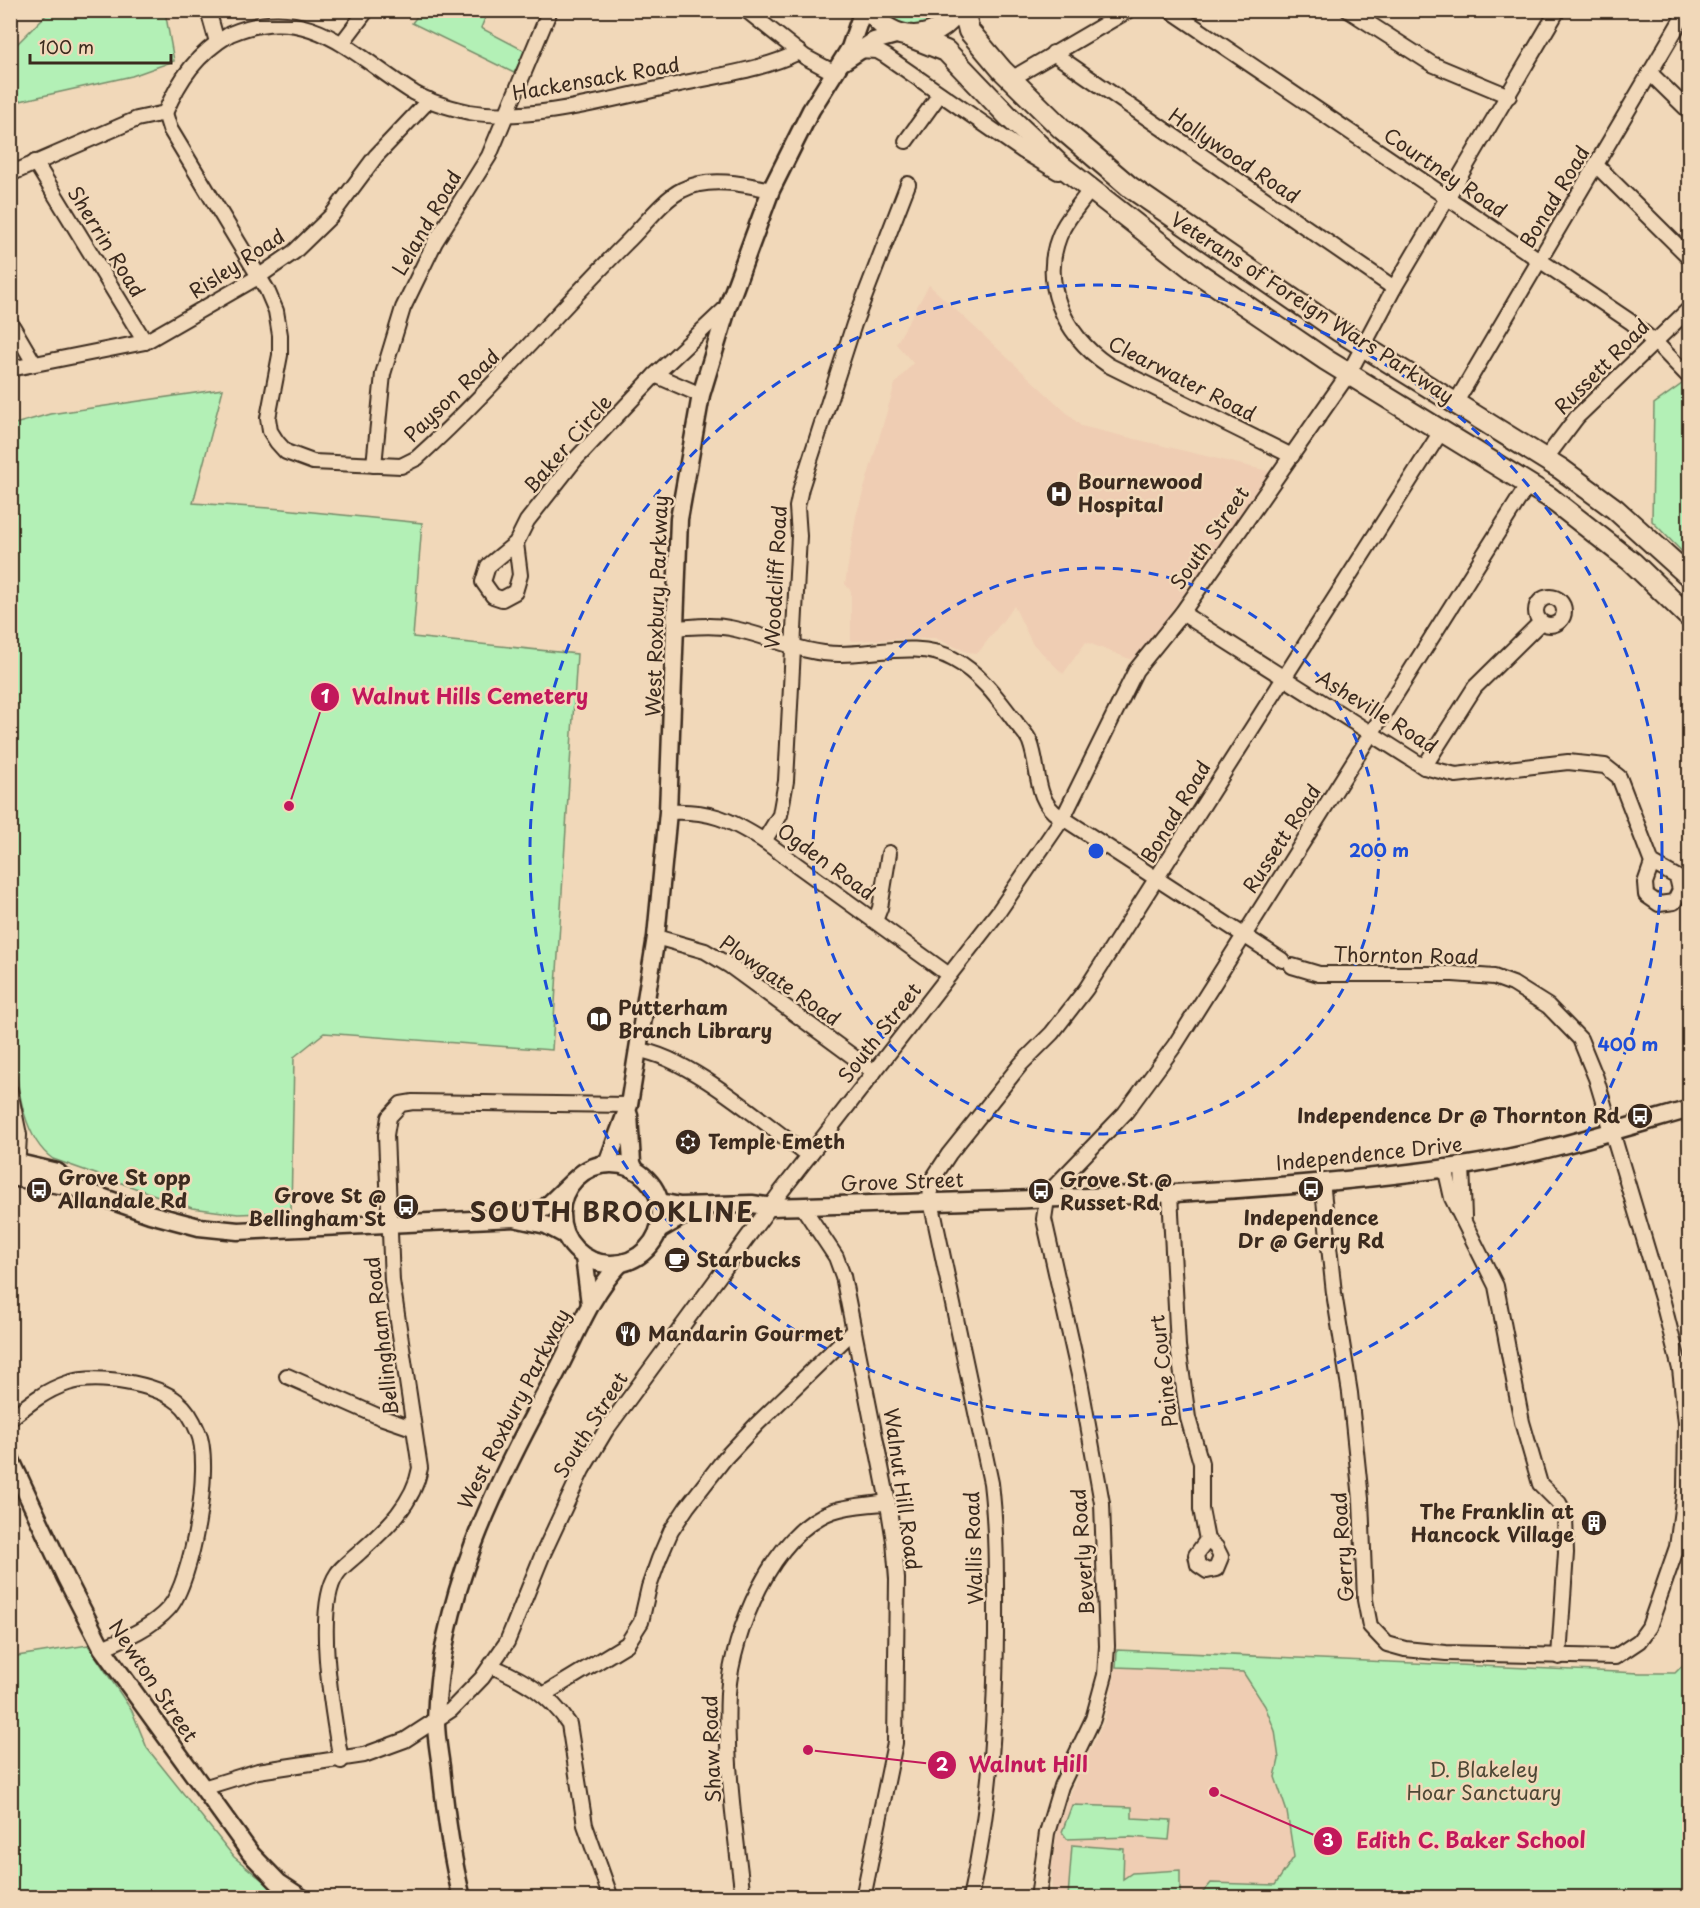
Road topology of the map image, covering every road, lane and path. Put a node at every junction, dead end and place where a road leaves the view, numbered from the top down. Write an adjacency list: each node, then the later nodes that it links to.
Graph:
1 (208, 10): 17 (street)
2 (367, 10): 16 (street)
3 (550, 10): 29 (street, Leland Road)
4 (746, 10): 19 (street)
5 (863, 10): 21 (main road, West Roxbury Parkway)
6 (870, 10): 15 (highway, Veterans of Foreign Wars Parkway)
7 (957, 10): 15 (highway)
8 (964, 10): 23 (highway, Veterans of Foreign Wars Parkway)
9 (1129, 10): 20 (street)
10 (1170, 10): 37 (street, Courtney Road)
11 (1348, 10): 25 (street)
12 (1558, 10): 25 (street, South Street)
13 (1687, 10): 22 (street, Bonad Road)
14 (304, 16): 16 (street, Hackensack Road); 17 (street, Hackensack Road)
15 (903, 35): 18 (main road, West Roxbury Parkway); 36 (highway, Veterans of Foreign Wars Parkway)
16 (345, 39): 26 (street, Hackensack Road)
17 (218, 42): 28 (street, Hackensack Road)
18 (857, 50): 21 (main road, West Roxbury Parkway); 24 (street, Veterans of Foreign Wars Parkway)
19 (799, 52): 21 (street); 29 (street, Hackensack Road)
20 (1053, 53): 23 (street); 41 (street, Hollywood Road)
21 (835, 69): 35 (main road, West Roxbury Parkway)
22 (1650, 73): 27 (street); 32 (street, Bonad Road)
23 (1011, 79): 47 (highway, Veterans of Foreign Wars Parkway)
24 (940, 94): 30 (street); 36 (street, Veterans of Foreign Wars Parkway)
25 (1509, 96): 37 (street, South Street)
26 (429, 100): 29 (street, Hackensack Road); 40 (street, Risley Road)
27 (1689, 112)
28 (165, 113): 31 (street); 40 (street, Payson Road)
29 (508, 116): 58 (street, Leland Road)
30 (906, 141)
31 (35, 162): 33 (street); 45 (street, Sherrin Road)
32 (1596, 165): 38 (street); 39 (street, Bonad Road)
33 (10, 174)
34 (908, 184): 66 (street, Woodcliff Road)
35 (771, 190): 42 (main road, West Roxbury Parkway); 58 (street, Payson Road)
36 (1090, 190): 50 (highway, Veterans of Foreign Wars Parkway); 56 (street, Clearwater Road)
37 (1448, 198): 39 (street, Courtney Road); 41 (street, South Street)
38 (1689, 258)
39 (1539, 262): 46 (street, Courtney Road); 54 (street, Bonad Road)
40 (258, 277): 45 (street, Risley Road); 58 (street, Payson Road)
41 (1394, 288): 47 (street, South Street)
42 (728, 306): 51 (street, Baker Circle); 53 (main road, West Roxbury Parkway)
43 (1689, 308): 46 (street, Russett Road)
44 (10, 322): 48 (street)
45 (145, 342): 48 (street, Risley Road)
46 (1654, 342): 52 (street, Courtney Road); 57 (street, Russett Road)
47 (1365, 347): 50 (street, South Street); 54 (highway, Veterans of Foreign Wars Parkway)
48 (34, 363): 49 (street, Risley Road)
49 (10, 369)
50 (1349, 373): 55 (highway, Veterans of Foreign Wars Parkway); 56 (street, South Street)
51 (655, 375): 53 (street); 60 (street, Baker Circle)
52 (1689, 378)
53 (701, 395): 65 (main road, West Roxbury Parkway)
54 (1456, 402): 57 (highway, Veterans of Foreign Wars Parkway)
55 (1442, 430): 59 (highway, Veterans of Foreign Wars Parkway); 67 (street, Bonad Road)
56 (1292, 456): 62 (street, South Street)
57 (1546, 458): 61 (highway, Veterans of Foreign Wars Parkway)
58 (374, 465)
59 (1528, 483): 63 (highway, Veterans of Foreign Wars Parkway); 68 (street, Russett Road)
60 (516, 543)
61 (1689, 577)
62 (1182, 613): 67 (street, Asheville Road); 71 (street, South Street)
63 (1689, 618)
64 (1541, 621): 69 (street)
65 (675, 628): 66 (street, Thornton Road); 70 (main road, West Roxbury Parkway)
66 (792, 648): 71 (street, Thornton Road); 72 (street, Woodcliff Road)
67 (1284, 678): 68 (street, Asheville Road); 75 (street, Bonad Road)
68 (1372, 732): 69 (street, Asheville Road); 77 (street, Russett Road)
69 (1424, 767): 74 (street, Asheville Road)
70 (668, 812): 72 (street, Ogden Road); 78 (main road, West Roxbury Parkway)
71 (1063, 818): 75 (street, Thornton Road); 79 (street, South Street)
72 (764, 841): 76 (street, Ogden Road)
73 (889, 853): 76 (street)
74 (1652, 863)
75 (1158, 880): 77 (street, Thornton Road); 97 (street, Bonad Road)
76 (875, 921): 79 (street, Ogden Road)
77 (1242, 936): 85 (street, Thornton Road); 96 (street, Russett Road)
78 (656, 937): 80 (main road, West Roxbury Parkway); 81 (street, Plowgate Road)
79 (949, 975): 81 (street, South Street)
80 (638, 1050): 83 (main road, West Roxbury Parkway); 87 (street)
81 (874, 1072): 87 (street, South Street)
82 (12, 1096): 86 (street); 91 (street)
83 (629, 1106): 88 (main road, West Roxbury Parkway); 92 (main road, West Roxbury Parkway); 103 (street, Bellingham Road)
84 (1689, 1109): 85 (main road, Independence Drive)
85 (1612, 1133): 89 (main road, Independence Drive); 116 (street, Thornton Road)
86 (10, 1136)
87 (809, 1156): 100 (street, South Street)
88 (606, 1164): 92 (main road); 93 (main road)
89 (1462, 1165): 90 (main road, Independence Drive); 102 (street)
90 (1445, 1167): 94 (main road, Independence Drive); 102 (street)
91 (13, 1168): 103 (main road)
92 (635, 1170): 98 (main road)
93 (573, 1181): 101 (main road); 105 (main road)
94 (1322, 1181): 95 (main road, Independence Drive); 118 (street, Gerry Road)
95 (1170, 1194): 96 (main road, Independence Drive); 115 (street, Paine Court)
96 (1047, 1199): 97 (main road, Grove Street); 130 (street, Beverly Road)
97 (931, 1201): 99 (main road, Grove Street); 129 (street, Wallis Road)
98 (660, 1202): 100 (main road, Grove Street); 104 (main road)
99 (802, 1206): 100 (main road, Grove Street); 109 (street, Walnut Hill Road)
100 (765, 1207): 104 (main road, Grove Street); 119 (street, South Street)
101 (515, 1218): 103 (main road); 105 (main road)
102 (1465, 1222): 118 (street)
103 (390, 1224): 112 (street, Bellingham Road)
104 (659, 1230): 107 (main road)
105 (565, 1235): 106 (main road)
106 (584, 1257): 107 (main road); 108 (main road, West Roxbury Parkway)
107 (620, 1264): 108 (main road, West Roxbury Parkway)
108 (590, 1304): 121 (main road, West Roxbury Parkway)
109 (853, 1331): 114 (street, Walnut Hill Road); 120 (street)
110 (287, 1376): 112 (street)
111 (10, 1419): 117 (street)
112 (412, 1428): 122 (street, Bellingham Road)
113 (10, 1458): 117 (main road, Newton Street)
114 (888, 1502): 127 (street, Shaw Road); 128 (street, Walnut Hill Road)
115 (1207, 1540)
116 (1641, 1638): 118 (street, Gerry Road)
117 (102, 1648): 123 (main road, Newton Street)
118 (1559, 1657)
119 (491, 1666): 120 (street); 121 (street, South Street)
120 (543, 1695): 126 (street)
121 (436, 1722): 122 (street, South Street); 124 (main road, West Roxbury Parkway)
122 (341, 1761): 123 (street, South Street)
123 (202, 1788): 125 (main road, Newton Street)
124 (460, 1894)
125 (302, 1898)
126 (611, 1898)
127 (743, 1898)
128 (863, 1898)
129 (970, 1898)
130 (1038, 1898)

